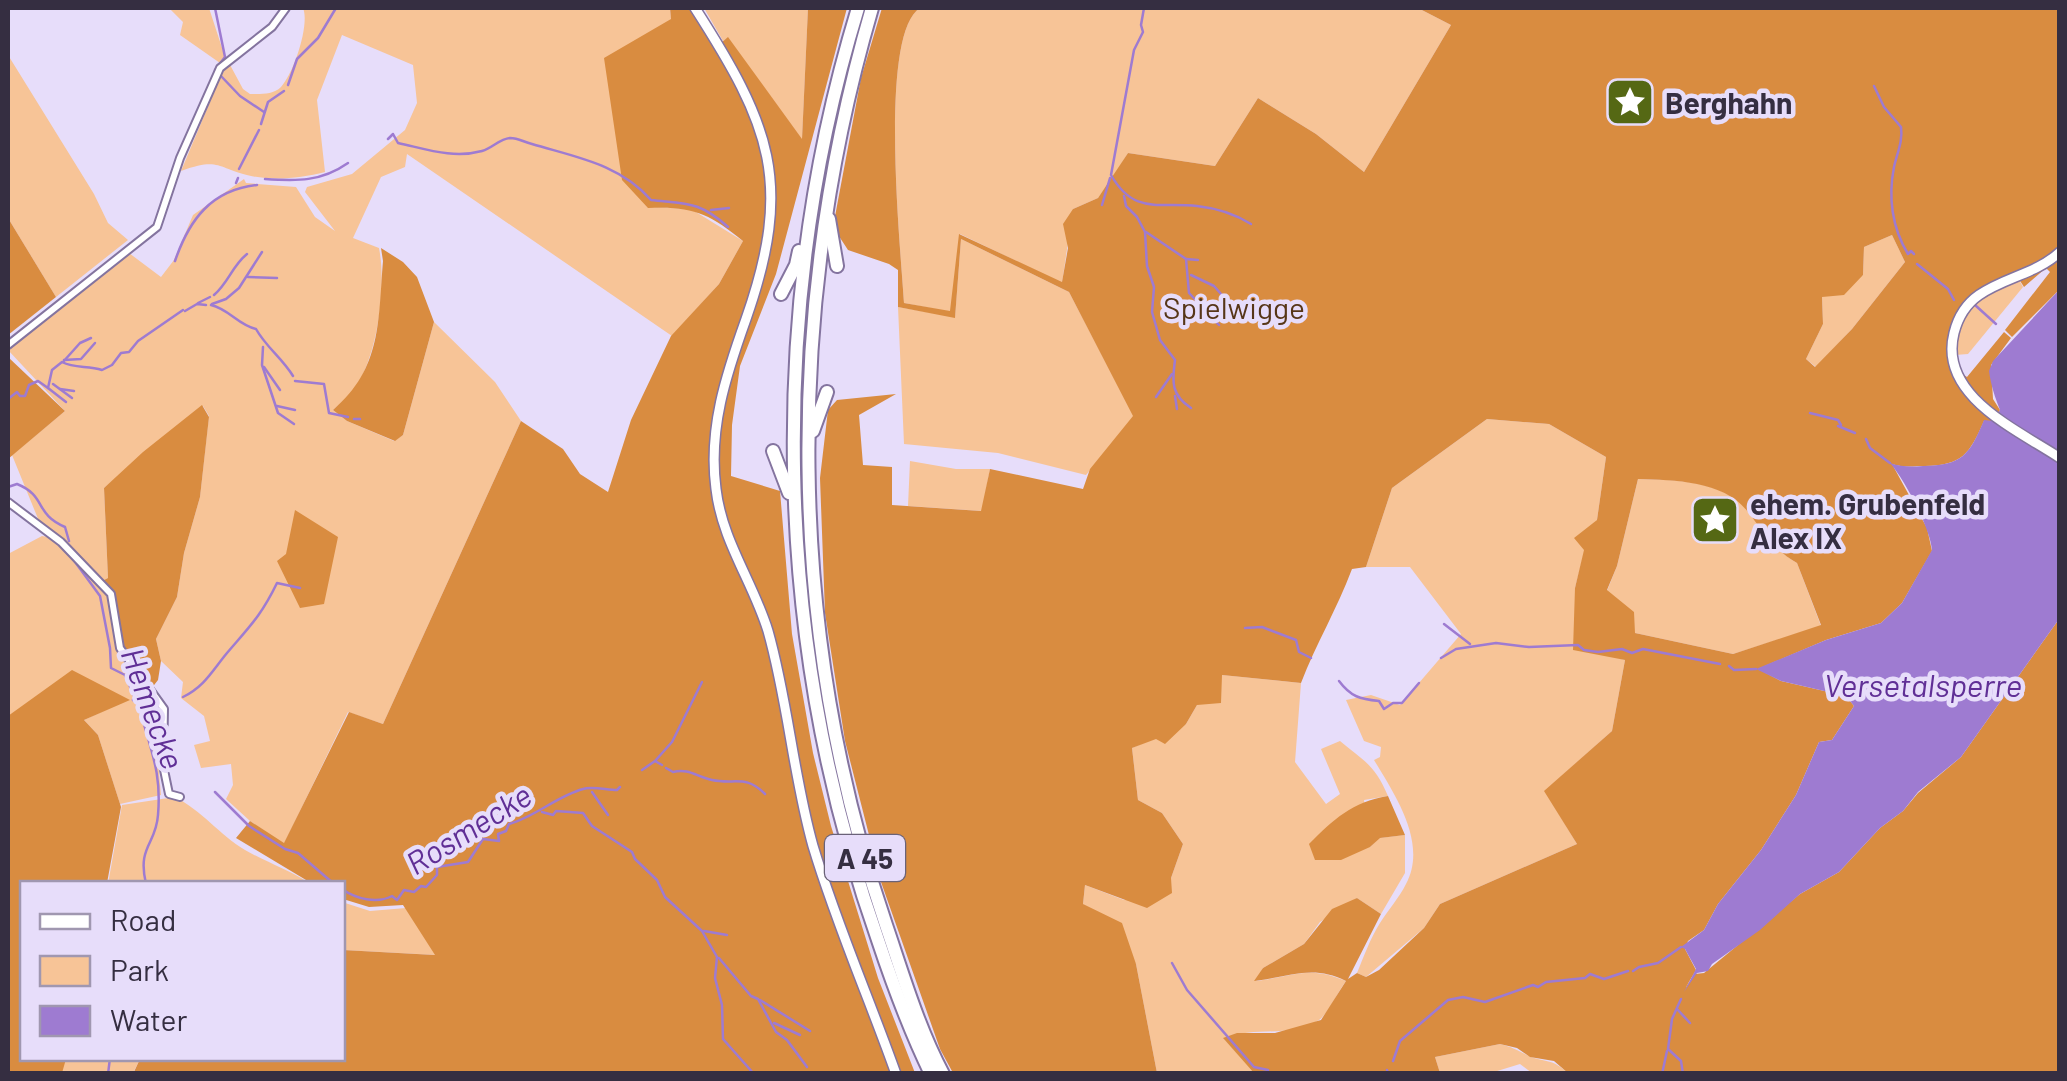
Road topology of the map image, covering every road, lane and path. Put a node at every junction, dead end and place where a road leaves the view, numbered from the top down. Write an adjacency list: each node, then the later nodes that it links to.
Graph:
1 (286, 8): 10 (street)
2 (695, 8): 18 (main road)
3 (858, 8): 6 (highway, A 45)
4 (872, 8): 5 (highway, A 45)
5 (829, 192): 8 (highway); 14 (highway, A 45)
6 (811, 216): 9 (highway); 16 (highway, A 45)
7 (2060, 252): 13 (main road)
8 (837, 266)
9 (781, 294)
10 (8, 345)
11 (827, 392): 14 (highway)
12 (773, 452): 16 (highway)
13 (2060, 458)
14 (808, 473): 20 (highway, A 45)
15 (8, 502): 17 (street)
16 (796, 525): 19 (highway, A 45)
17 (180, 797)
18 (896, 1074)
19 (930, 1074)
20 (944, 1074)

